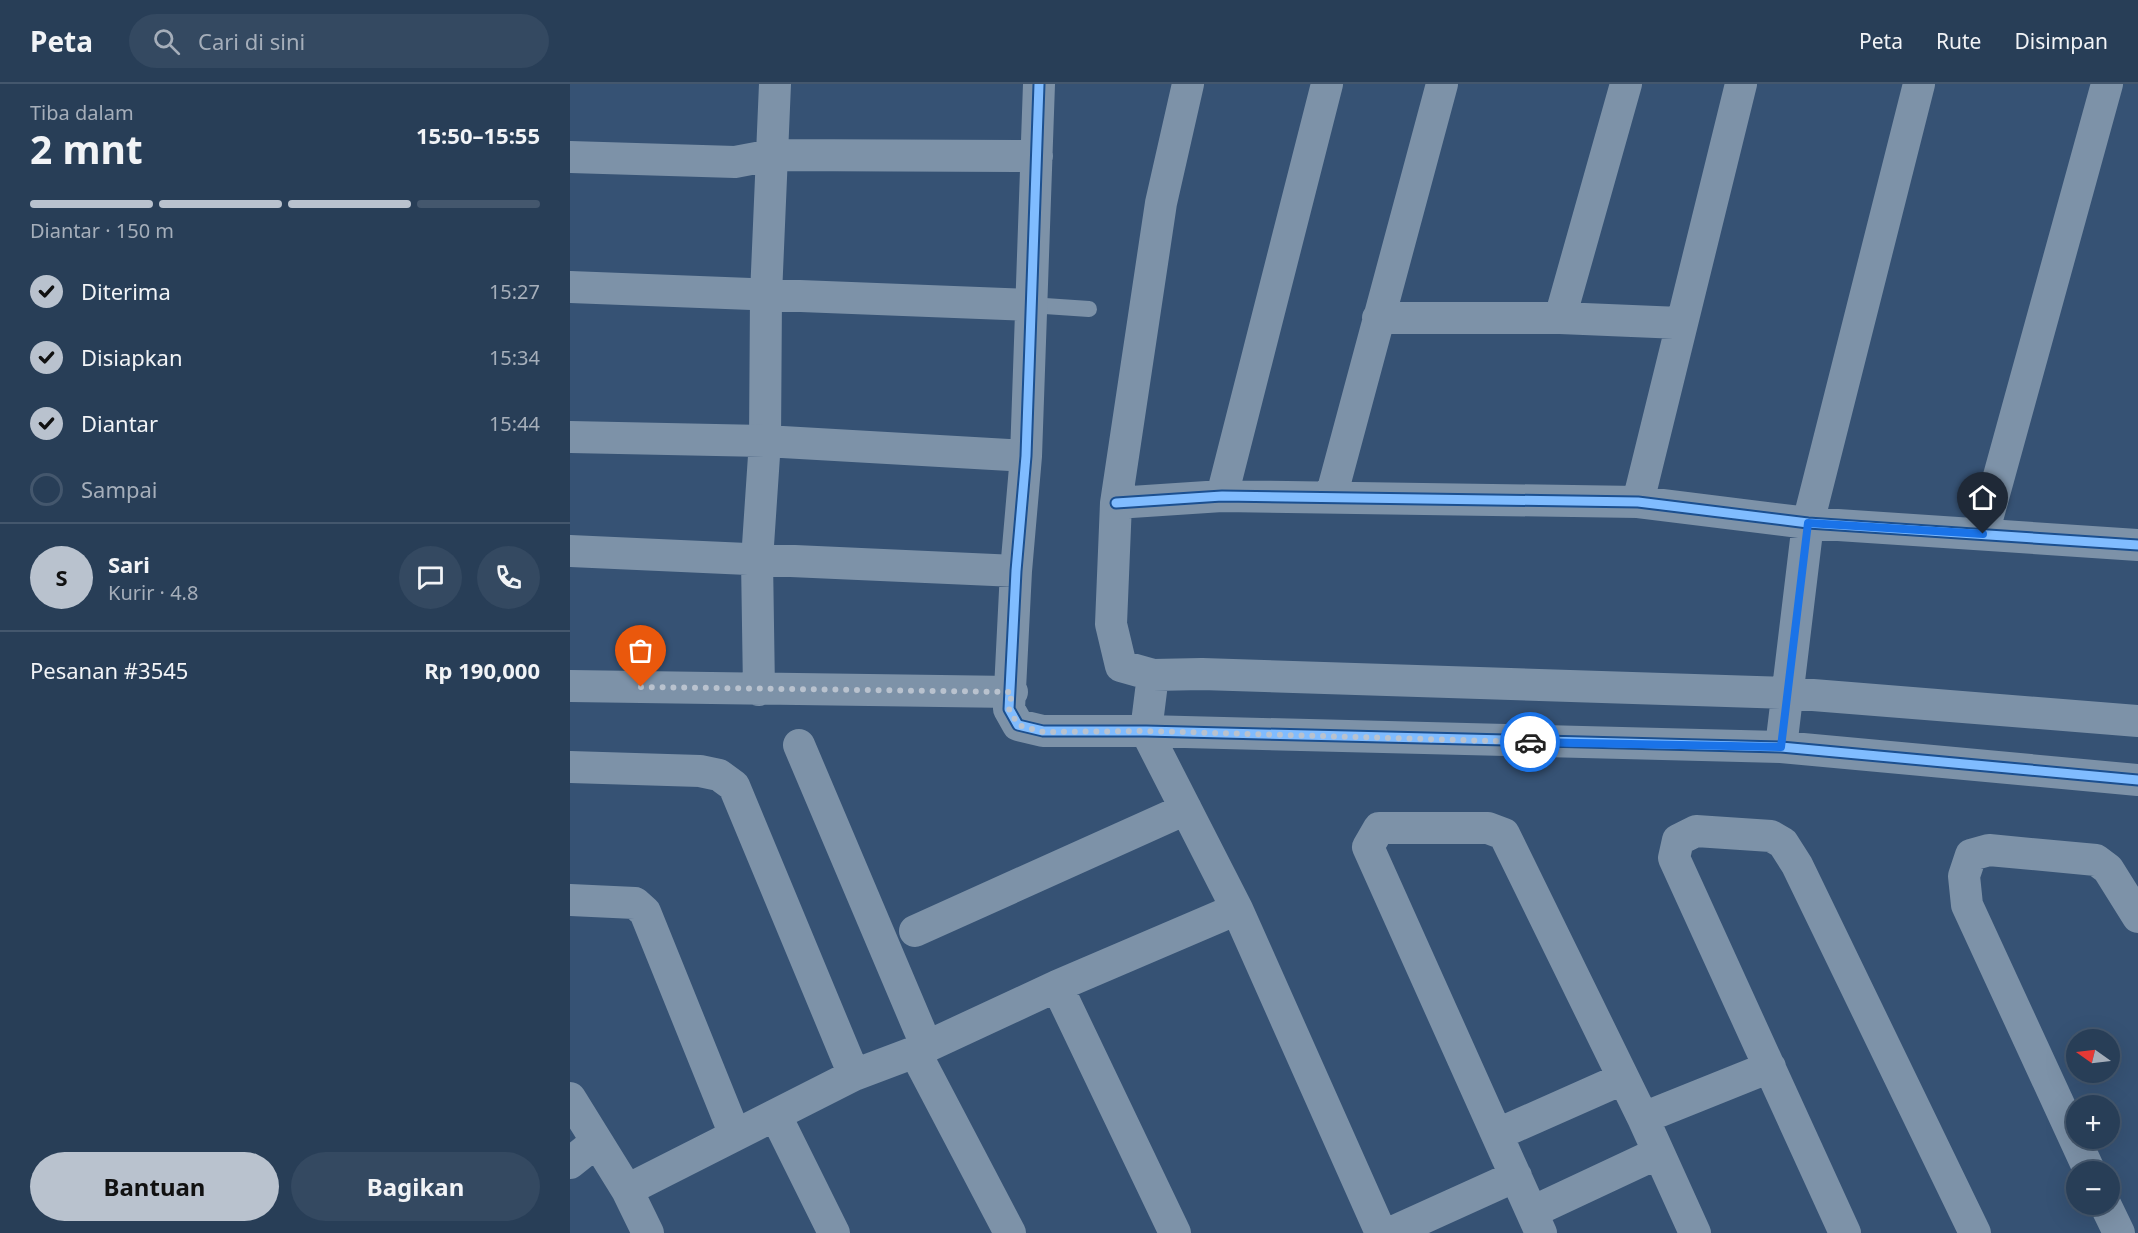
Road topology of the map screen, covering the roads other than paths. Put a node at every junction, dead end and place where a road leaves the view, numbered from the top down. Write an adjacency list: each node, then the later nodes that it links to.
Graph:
1 (775, 84): 10 (street)
2 (1039, 84): 11 (street)
3 (1188, 84): 26 (street)
4 (1327, 84): 23 (street)
5 (1442, 84): 17 (street)
6 (1626, 84): 18 (street)
7 (1741, 84): 19 (street)
8 (1919, 84): 27 (street)
9 (2107, 84): 28 (street)
10 (772, 156): 11 (street); 12 (street); 14 (street)
11 (1037, 156): 15 (street)
12 (570, 157)
13 (570, 286): 14 (street)
14 (766, 295): 15 (street); 21 (street)
15 (1030, 305): 16 (lane); 22 (street)
16 (1089, 309)
17 (1378, 318): 18 (street); 24 (street)
18 (1560, 318): 19 (street)
19 (1680, 323): 25 (street)
20 (570, 437): 21 (street)
21 (765, 441): 22 (street); 31 (street)
22 (1026, 456): 32 (street)
23 (1222, 496): 24 (street); 26 (street)
24 (1331, 497): 25 (street)
25 (1638, 502): 27 (street)
26 (1116, 503): 33 (street)
27 (1808, 523): 28 (street); 37 (street)
28 (1983, 534): 29 (street)
29 (2138, 545)
30 (570, 551): 31 (street)
31 (758, 560): 32 (street); 35 (street)
32 (1016, 571): 36 (street)
33 (1153, 675): 37 (street); 39 (street)
34 (570, 686): 35 (street)
35 (759, 690): 36 (street)
36 (1012, 692): 39 (street)
37 (1788, 693): 38 (street); 41 (street)
38 (2138, 721)
39 (1146, 731): 41 (street); 44 (street)
40 (798, 746): 50 (street)
41 (1781, 747): 43 (street)
42 (570, 767): 52 (street)
43 (2138, 780)
44 (1186, 809): 46 (street); 48 (street)
45 (570, 900): 58 (street)
46 (1237, 909): 49 (street); 71 (street)
47 (2138, 917): 61 (street)
48 (915, 931)
49 (1057, 986): 50 (street); 70 (street)
50 (921, 1048): 52 (street); 69 (street)
51 (1770, 1067): 56 (street); 74 (street); 75 (street)
52 (854, 1075): 55 (street)
53 (1622, 1079): 56 (street); 57 (street); 57 (street)
54 (570, 1098): 59 (street)
55 (776, 1116): 58 (street); 68 (street)
56 (1642, 1118): 60 (street)
57 (1498, 1134): 63 (street)
58 (735, 1135): 64 (street)
59 (595, 1143): 62 (street); 64 (street)
60 (1658, 1153): 66 (street); 73 (street)
61 (2085, 1161)
62 (570, 1163)
63 (1516, 1176): 66 (street); 72 (street)
64 (627, 1190): 67 (street)
65 (2110, 1215): 76 (street)
66 (1537, 1223)
67 (648, 1233)
68 (834, 1233)
69 (1010, 1233)
70 (1175, 1233)
71 (1381, 1233)
72 (1390, 1233)
73 (1695, 1233)
74 (1845, 1233)
75 (1975, 1233)
76 (2119, 1233)

